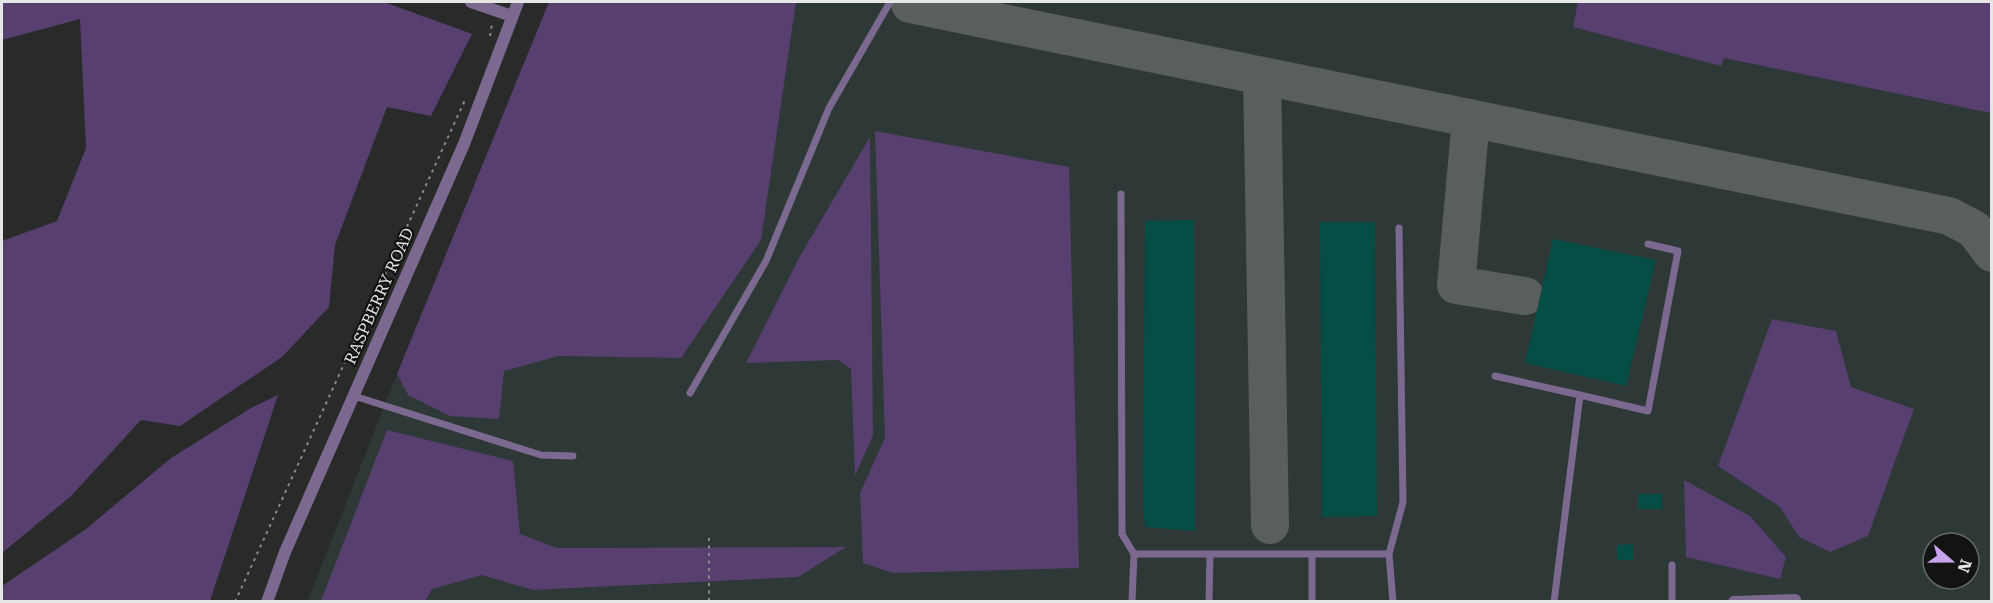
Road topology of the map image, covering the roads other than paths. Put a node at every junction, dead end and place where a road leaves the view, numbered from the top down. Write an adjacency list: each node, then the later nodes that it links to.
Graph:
1 (471, 2): 4 (street)
2 (518, 2): 4 (street, RASPBERRY ROAD)
3 (890, 2): 9 (lane)
4 (512, 16): 11 (street, RASPBERRY ROAD)
5 (1121, 194): 13 (lane)
6 (1400, 228): 16 (lane)
7 (1648, 244): 10 (lane)
8 (1495, 376): 10 (lane)
9 (690, 393)
10 (1580, 395): 24 (lane)
11 (354, 396): 12 (lane); 19 (street, RASPBERRY ROAD)
12 (573, 456)
13 (1134, 554): 14 (lane); 20 (lane)
14 (1210, 554): 15 (lane); 21 (lane)
15 (1312, 554): 16 (lane); 22 (lane)
16 (1389, 554): 23 (lane)
17 (1672, 564): 25 (lane)
18 (1796, 600): 26 (street)
19 (267, 602)
20 (1132, 602)
21 (1209, 602)
22 (1312, 602)
23 (1393, 602)
24 (1554, 602)
25 (1672, 602)
26 (1734, 602)

